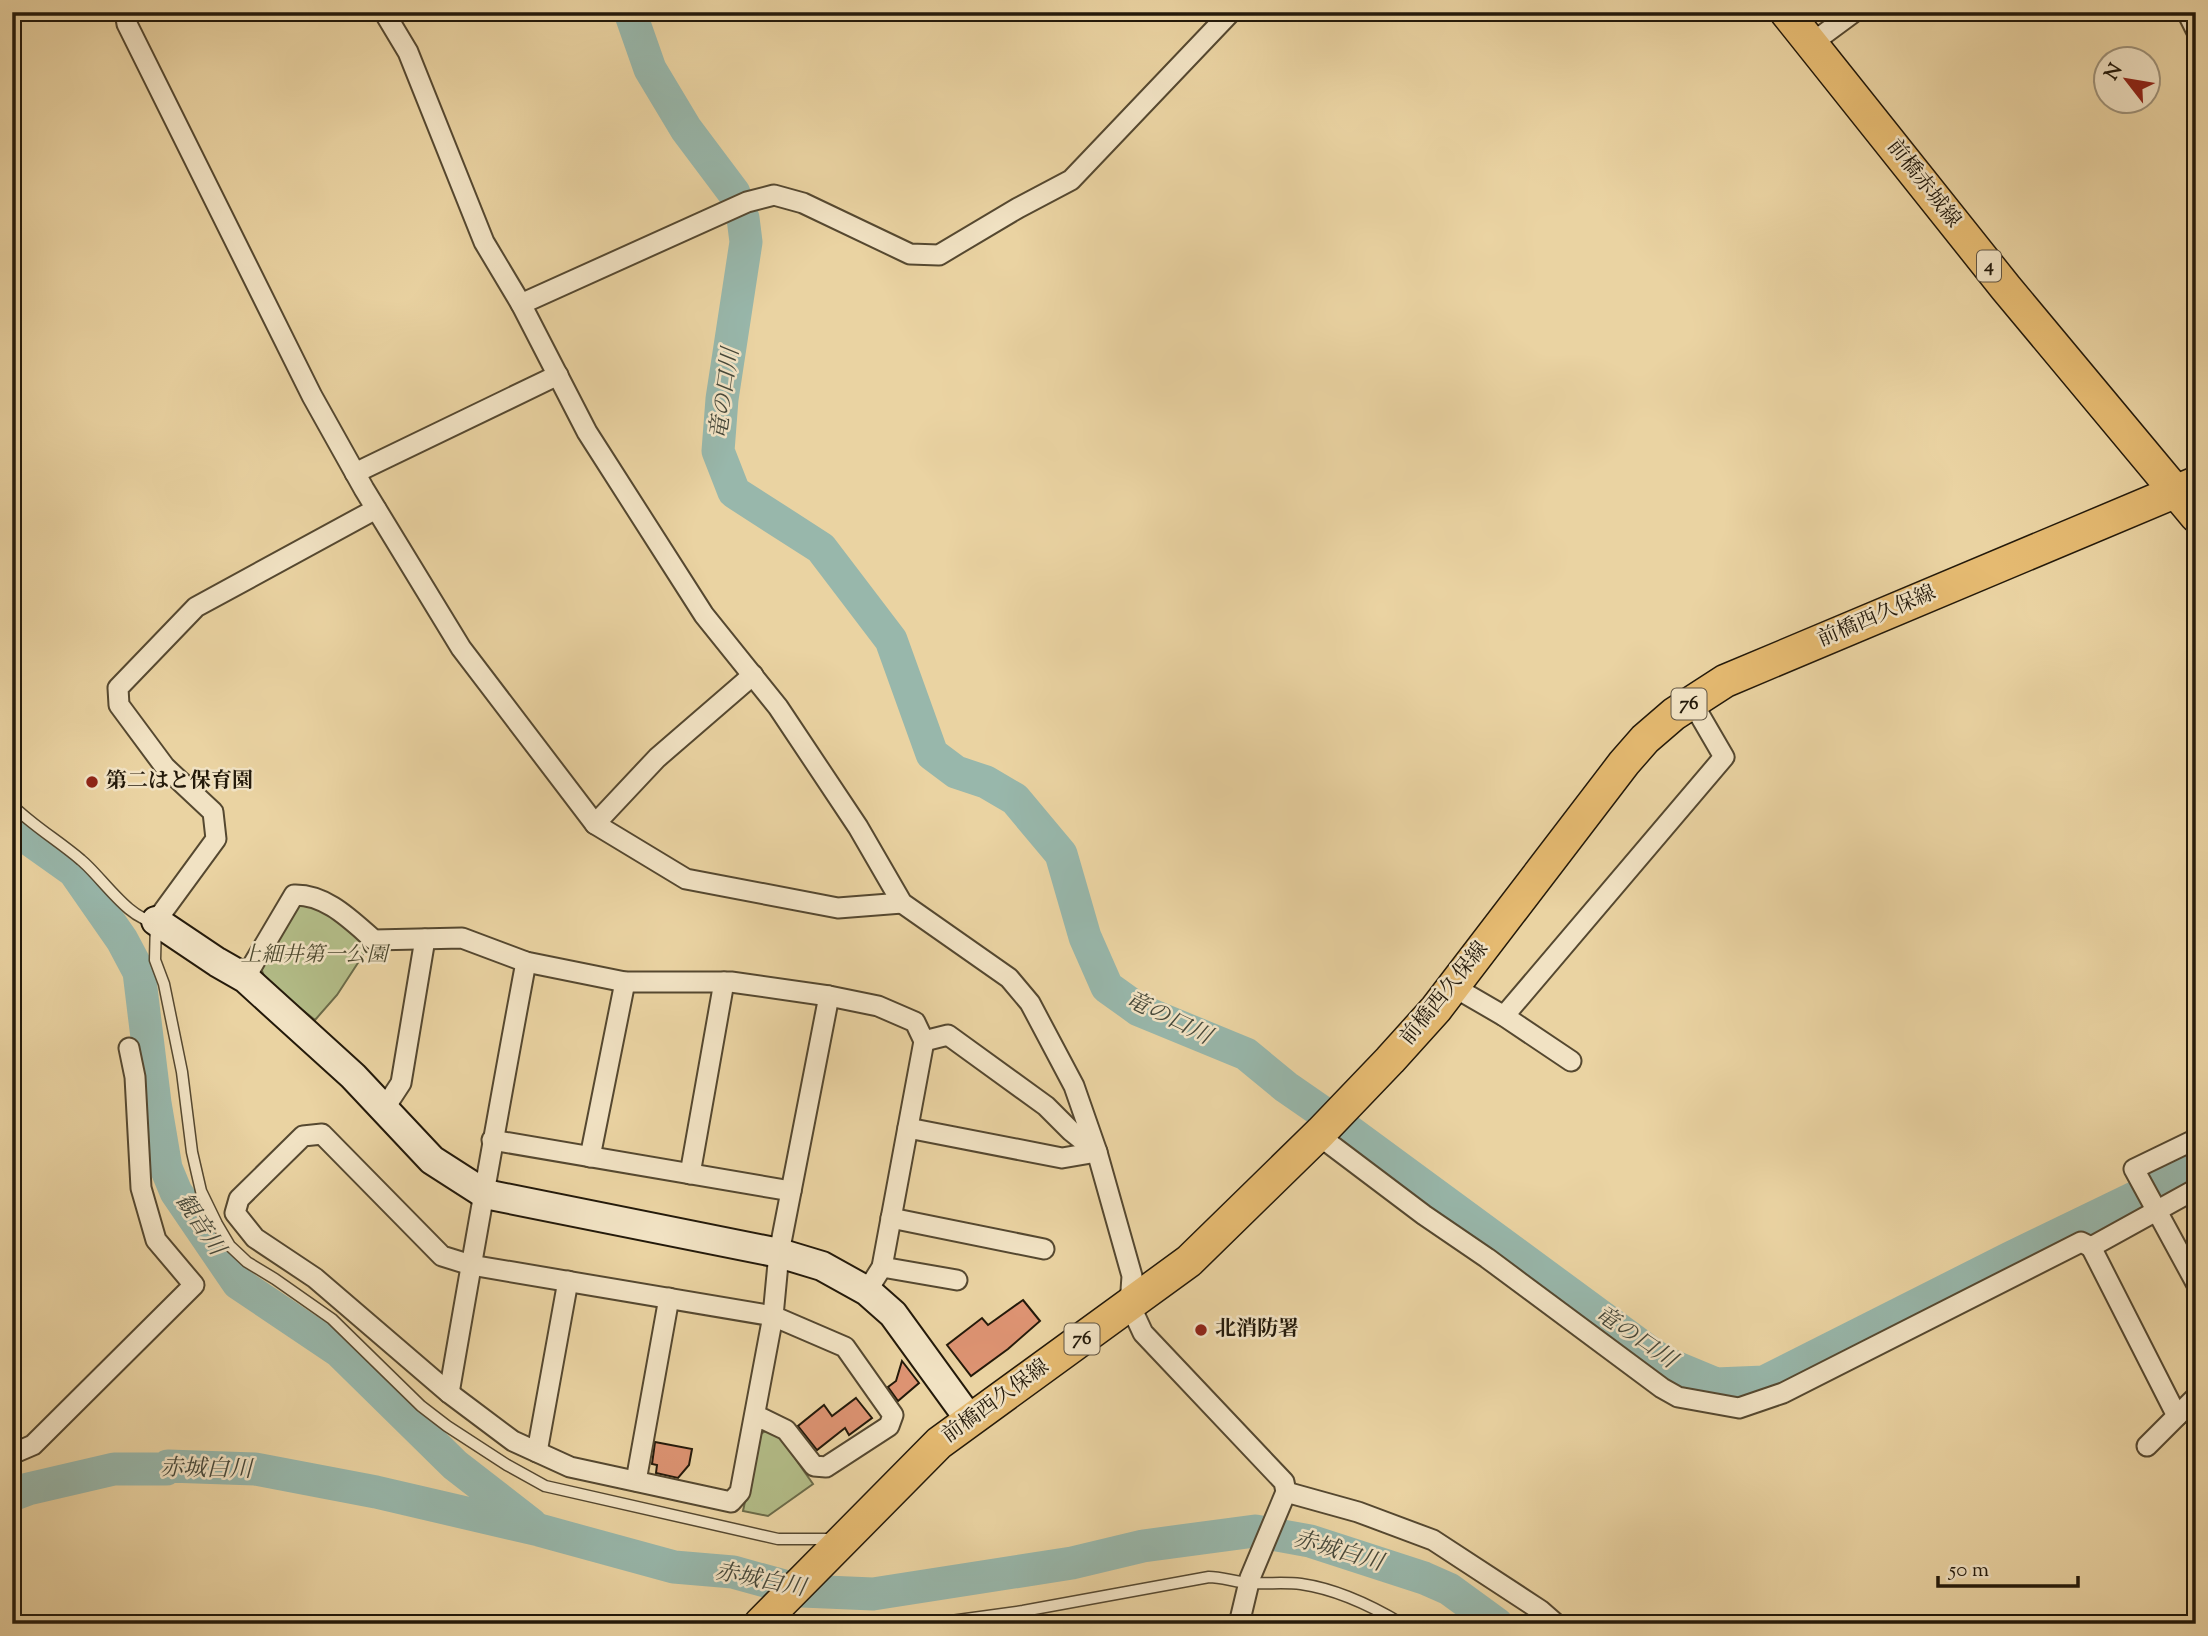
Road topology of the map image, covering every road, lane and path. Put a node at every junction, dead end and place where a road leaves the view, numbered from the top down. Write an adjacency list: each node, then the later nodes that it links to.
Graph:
1 (125, 12): 11 (street)
2 (384, 12): 9 (street)
3 (1231, 12): 9 (street)
4 (1786, 12): 8 (main road, 前橋赤城線 / 4)
5 (1854, 12): 8 (street)
6 (2187, 12): 7 (street)
7 (2196, 30)
8 (1812, 43): 12 (main road, 前橋赤城線 / 4)
9 (521, 304): 10 (street)
10 (558, 375): 11 (street); 15 (street)
11 (355, 473): 13 (street)
12 (2185, 487): 14 (main road, 前橋赤城線 / 4); 16 (main road, 前橋西久保線 / 76)
13 (376, 509): 18 (street); 20 (street)
14 (2196, 516)
15 (753, 676): 18 (street); 19 (street)
16 (1692, 702): 26 (main road, 前橋西久保線 / 76); 28 (street)
17 (12, 804): 20 (lane)
18 (595, 824): 19 (street)
19 (902, 903): 37 (street)
20 (156, 921): 23 (street); 67 (lane)
21 (425, 939): 22 (street); 23 (street); 32 (street)
22 (526, 962): 24 (street); 36 (street)
23 (245, 978): 32 (street)
24 (625, 982): 25 (street); 38 (street)
25 (723, 982): 27 (street); 39 (street)
26 (1454, 987): 28 (street); 34 (main road, 前橋西久保線 / 76)
27 (829, 996): 29 (street); 41 (street)
28 (1504, 1016): 31 (street)
29 (924, 1041): 33 (street); 37 (street)
30 (129, 1048): 64 (street)
31 (1571, 1061)
32 (384, 1109): 42 (street)
33 (908, 1128): 37 (street); 44 (street)
34 (1319, 1133): 45 (street); 55 (main road, 前橋西久保線 / 76)
35 (2196, 1139): 43 (street)
36 (492, 1140): 38 (street); 42 (street)
37 (1097, 1152): 55 (street)
38 (590, 1157): 39 (street)
39 (690, 1174): 41 (street)
40 (2196, 1189): 43 (street)
41 (791, 1191): 47 (street)
42 (485, 1194): 47 (street); 48 (street)
43 (2155, 1206): 45 (street); 52 (street)
44 (891, 1218): 46 (street); 49 (street)
45 (2091, 1247): 60 (street)
46 (1044, 1250)
47 (779, 1252): 53 (street); 56 (street)
48 (471, 1265): 51 (street); 57 (street); 57 (street)
49 (882, 1267): 50 (street); 53 (street)
50 (957, 1280)
51 (568, 1281): 54 (street); 63 (street)
52 (2196, 1283)
53 (867, 1291): 61 (street)
54 (669, 1298): 56 (street); 65 (street)
55 (1130, 1305): 61 (main road, 前橋西久保線 / 76); 66 (street)
56 (773, 1316): 59 (street); 59 (street)
57 (449, 1393): 63 (street)
58 (2194, 1403): 60 (street)
59 (755, 1415): 65 (street)
60 (2177, 1416): 62 (street)
61 (970, 1420): 67 (main road, 前橋西久保線 / 76)
62 (2147, 1446)
63 (537, 1452): 65 (street)
64 (12, 1454)
65 (636, 1481)
66 (1285, 1495): 68 (street); 73 (street)
67 (842, 1541): 69 (main road, 前橋西久保線 / 76)
68 (1250, 1581): 70 (lane); 71 (street); 72 (lane)
69 (761, 1622)
70 (929, 1624)
71 (1239, 1624)
72 (1402, 1624)
73 (1556, 1624)

